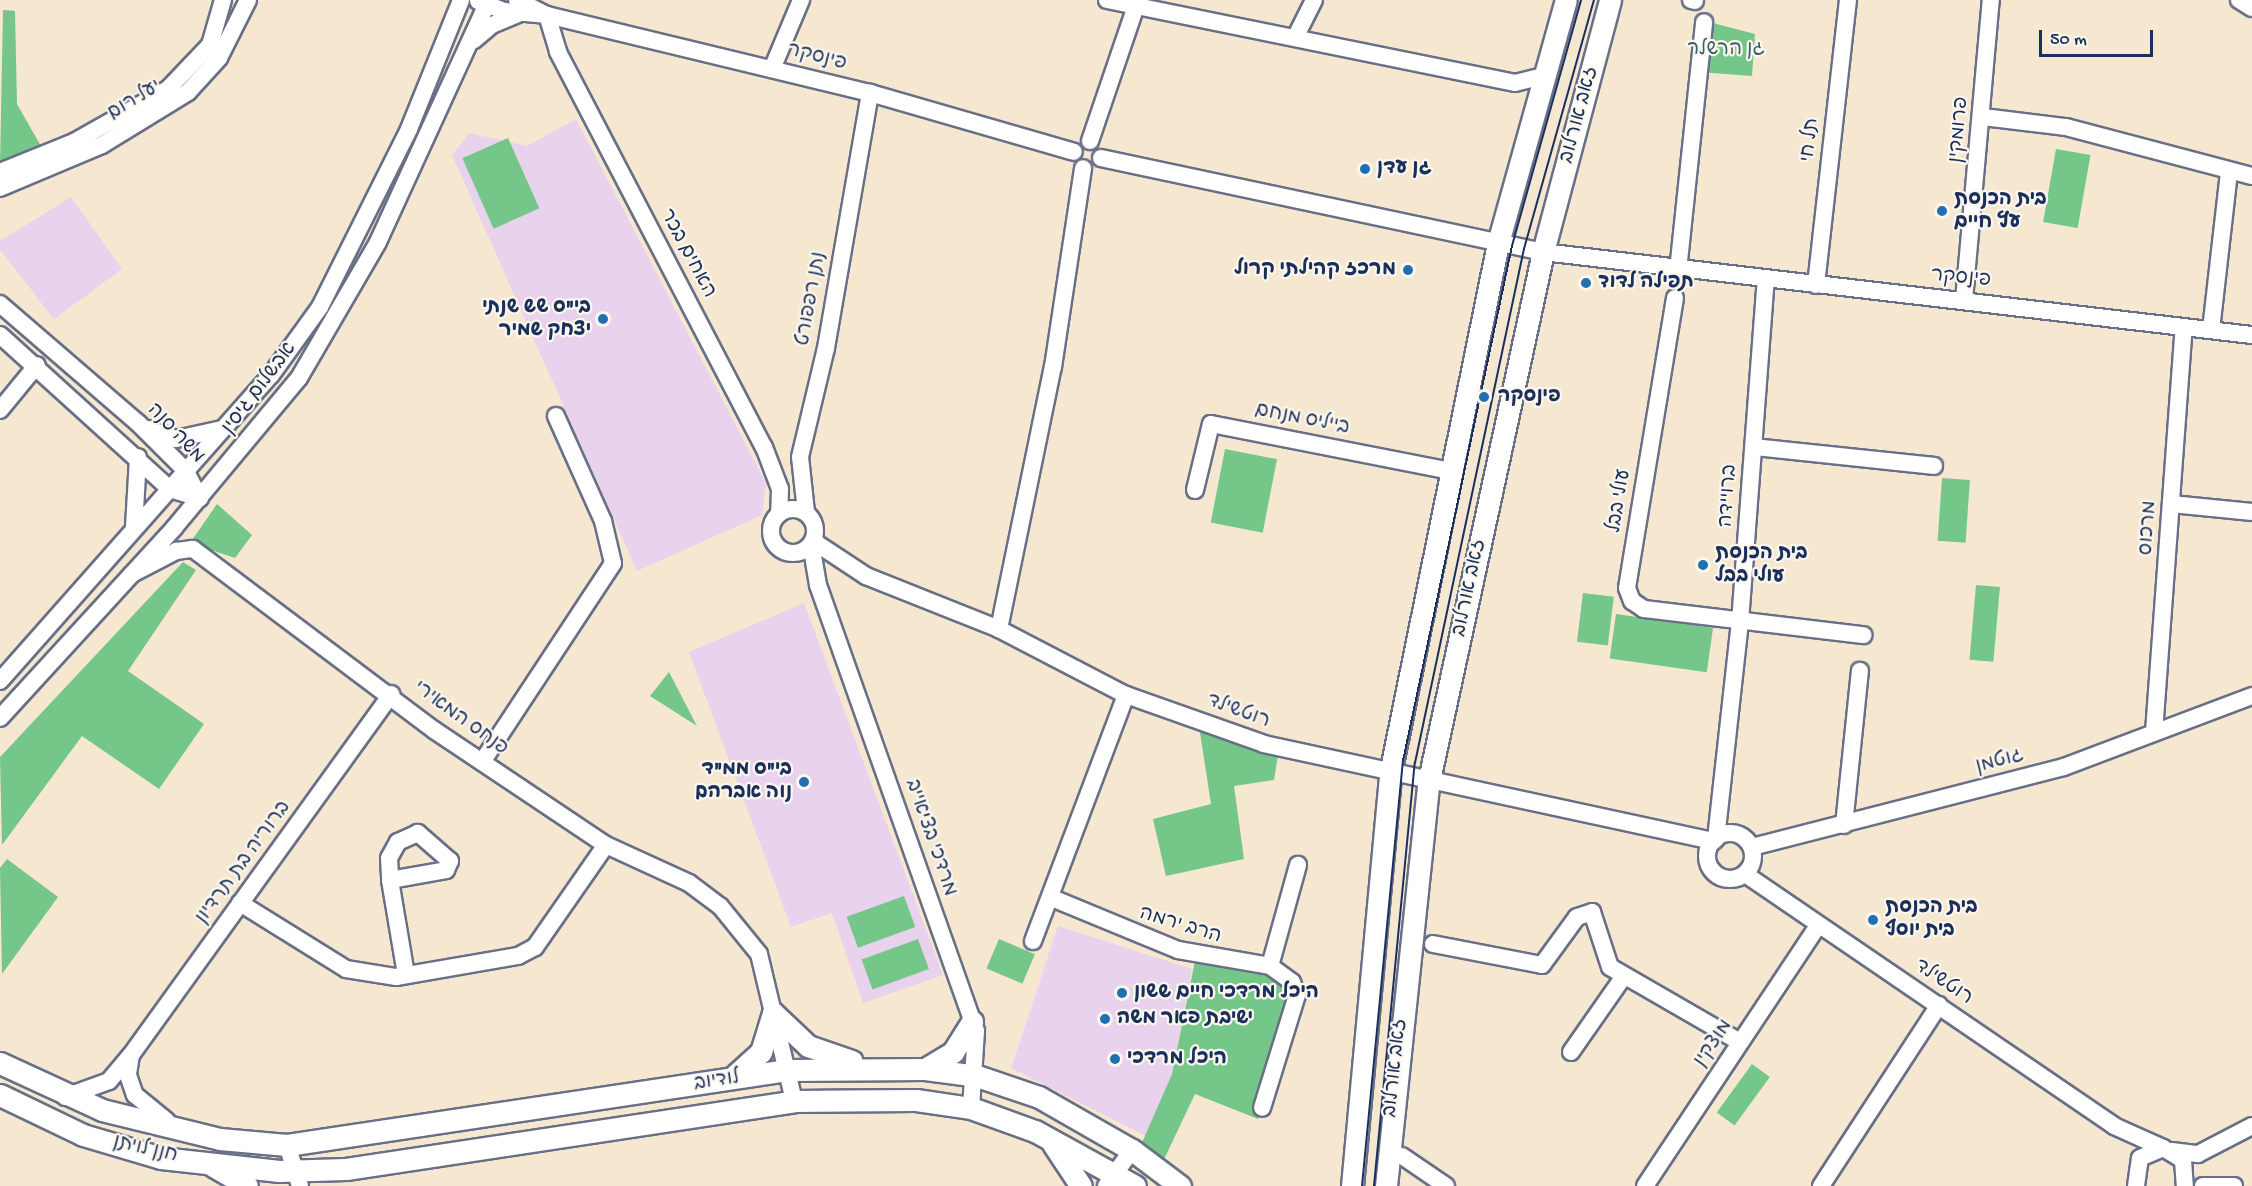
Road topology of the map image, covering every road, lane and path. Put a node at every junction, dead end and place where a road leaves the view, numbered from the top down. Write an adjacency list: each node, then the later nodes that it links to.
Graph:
1 (223, 0): 28 (street, יעל רום)
2 (246, 0): 31 (street, יעל רום)
3 (460, 0): 48 (street, אבשלום גיסין)
4 (801, 0): 20 (street)
5 (1107, 0): 13 (street)
6 (1314, 0): 18 (street)
7 (1566, 0): 21 (main road, זאב אורלוב)
8 (1610, 0): 33 (main road, זאב אורלוב)
9 (1848, 0): 36 (street, תל חי)
10 (1991, 0): 23 (street, פרומקין)
11 (2239, 0): 15 (street)
12 (484, 2): 14 (street, פינסקר); 19 (street, אבשלום גיסין)
13 (1136, 3): 18 (street); 24 (street)
14 (519, 7): 16 (street, פינסקר); 19 (street)
15 (2252, 8)
16 (548, 15): 20 (street, פינסקר); 60 (street, האחים בכר)
17 (1704, 22): 34 (street)
18 (1296, 36): 21 (street)
19 (467, 47): 56 (street, אבשלום גיסין)
20 (772, 69): 22 (street, פינסקר)
21 (1544, 76): 32 (main road, זאב אורלוב)
22 (870, 93): 25 (street, פינסקר); 58 (street, נתן רפפורט)
23 (1983, 117): 29 (street); 38 (street, פרומקין)
24 (1090, 141): 25 (street); 26 (street)
25 (1074, 152): 27 (street)
26 (1101, 158): 27 (street); 32 (street, פינסקר)
27 (1083, 168): 68 (street)
28 (0, 172)
29 (2229, 173): 30 (street); 41 (street)
30 (2252, 176)
31 (0, 188)
32 (1498, 243): 33 (street, פינסקר); 53 (main road, זאב אורלוב)
33 (1543, 252): 34 (street, פינסקר); 79 (main road, זאב אורלוב)
34 (1678, 271): 35 (street, פינסקר)
35 (1766, 280): 36 (street, פינסקר); 49 (street, ברויידה)
36 (1816, 285): 38 (street, פינסקר)
37 (1675, 298): 67 (street, עולי בבל)
38 (1964, 300): 40 (street, פינסקר)
39 (0, 304): 47 (street, משה סנה)
40 (2184, 327): 41 (street, פינסקר); 57 (street, מרכוס)
41 (2211, 330): 43 (street, פינסקר)
42 (0, 335): 44 (street, משה סנה)
43 (2252, 335)
44 (37, 365): 45 (street); 50 (street, משה סנה)
45 (0, 410)
46 (556, 416): 77 (street)
47 (138, 423): 48 (street); 52 (street, משה סנה)
48 (222, 429): 52 (street, אבשלום גיסין)
49 (1754, 447): 51 (street); 67 (street, ברויידה)
50 (138, 457): 54 (street, משה סנה); 61 (street)
51 (1934, 466)
52 (185, 470): 54 (street, אבשלום גיסין); 56 (street, משה סנה)
53 (1451, 471): 55 (street, בייליס מנחם); 78 (main road, זאב אורלוב)
54 (170, 489): 56 (street, משה סנה); 61 (street, אבשלום גיסין)
55 (1195, 490)
56 (200, 498): 65 (street, אבשלום גיסין)
57 (2172, 504): 59 (street); 76 (street, מרכוס)
58 (806, 512): 60 (street); 62 (street)
59 (2252, 512)
60 (779, 514): 63 (street)
61 (134, 530): 71 (street, אבשלום גיסין)
62 (812, 542): 63 (street); 64 (street, רוטשילד); 66 (street)
63 (791, 553): 66 (street)
64 (845, 565): 66 (street); 68 (street, רוטשילד)
65 (132, 574): 72 (street, פנחס המאירי); 75 (street, אבשלום גיסין)
66 (818, 585): 99 (street, מרדכי בצ'אייב)
67 (1740, 622): 69 (street, עולי בבל); 82 (street, ברויידה)
68 (999, 629): 73 (street, רוטשילד)
69 (1863, 635)
70 (1860, 671): 80 (street)
71 (0, 681)
72 (391, 694): 77 (street, פנחס המאירי); 90 (street, ברוריה בת תרדיון)
73 (1126, 695): 78 (street, רוטשילד); 89 (street)
74 (2252, 696): 76 (street, גוטמן)
75 (0, 718)
76 (2154, 732): 80 (street, גוטמן)
77 (482, 762): 83 (street, פנחס המאירי)
78 (1391, 769): 79 (street, רוטשילד); 132 (main road, זאב אורלוב)
79 (1429, 780): 81 (street, רוטשילד); 133 (main road, זאב אורלוב)
80 (1844, 825): 84 (street, גוטמן)
81 (1681, 834): 82 (street, רוטשילד); 85 (street)
82 (1720, 834): 84 (street); 85 (street)
83 (606, 844): 95 (street); 98 (street, פנחס המאירי)
84 (1752, 847): 87 (street)
85 (1707, 858): 87 (street)
86 (1298, 865): 94 (street)
87 (1745, 874): 91 (street, רוטשילד)
88 (390, 880): 95 (street)
89 (1052, 898): 92 (street); 94 (street, הרב ירמה)
90 (240, 903): 95 (street); 102 (street, ברוריה בת תרדיון)
91 (1818, 926): 97 (street, רוטשילד); 100 (street, מוצקין)
92 (1033, 941)
93 (1433, 944): 96 (street)
94 (1270, 966): 113 (street)
95 (406, 975)
96 (1624, 976): 100 (street); 101 (street)
97 (1939, 1005): 115 (street, רוטשילד); 136 (street)
98 (774, 1013): 104 (main road); 106 (street); 108 (main road)
99 (972, 1021): 105 (main road); 107 (street, מרדכי בצ'אייב)
100 (1740, 1042): 135 (street, מוצקין)
101 (1571, 1052)
102 (131, 1055): 110 (street, ברוריה בת תרדיון); 116 (street)
103 (0, 1063): 110 (main road, חנן לויתן)
104 (870, 1066): 105 (main road, לודיוב); 106 (main road, לודיוב)
105 (925, 1069): 107 (main road, לודיוב)
106 (787, 1070): 108 (main road, לודיוב); 111 (street)
107 (977, 1076): 112 (street, מרדכי בצ'אייב); 120 (main road, לודיוב)
108 (727, 1082): 118 (main road, לודיוב)
109 (0, 1095): 122 (main road, חנן לויתן)
110 (64, 1097): 116 (main road, חנן לויתן)
111 (794, 1101): 112 (main road, לודיוב); 123 (main road, לודיוב)
112 (971, 1108): 117 (main road, לודיוב)
113 (1262, 1108)
114 (2252, 1126): 119 (street)
115 (2117, 1128): 119 (street, רוטשילד); 125 (street)
116 (184, 1131): 118 (main road, חנן לויתן)
117 (1035, 1131): 126 (main road, לודיוב); 129 (main road)
118 (287, 1145): 124 (street)
119 (2167, 1149): 125 (street); 137 (street)
120 (1132, 1150): 126 (street); 131 (main road, לודיוב)
121 (1402, 1156): 134 (street)
122 (205, 1161): 124 (main road, חנן לויתן); 127 (main road)
123 (346, 1169): 124 (main road, לודיוב); 128 (main road)
124 (289, 1178)
125 (2134, 1179)
126 (1111, 1180): 130 (main road, לודיוב)
127 (247, 1186)
128 (325, 1186)
129 (1081, 1186)
130 (1135, 1186)
131 (1179, 1186)
132 (1352, 1186)
133 (1386, 1186)
134 (1446, 1186)
135 (1645, 1186)
136 (1821, 1186)
137 (2185, 1186)
138 (2203, 1186): 139 (street)
139 (2234, 1186)

